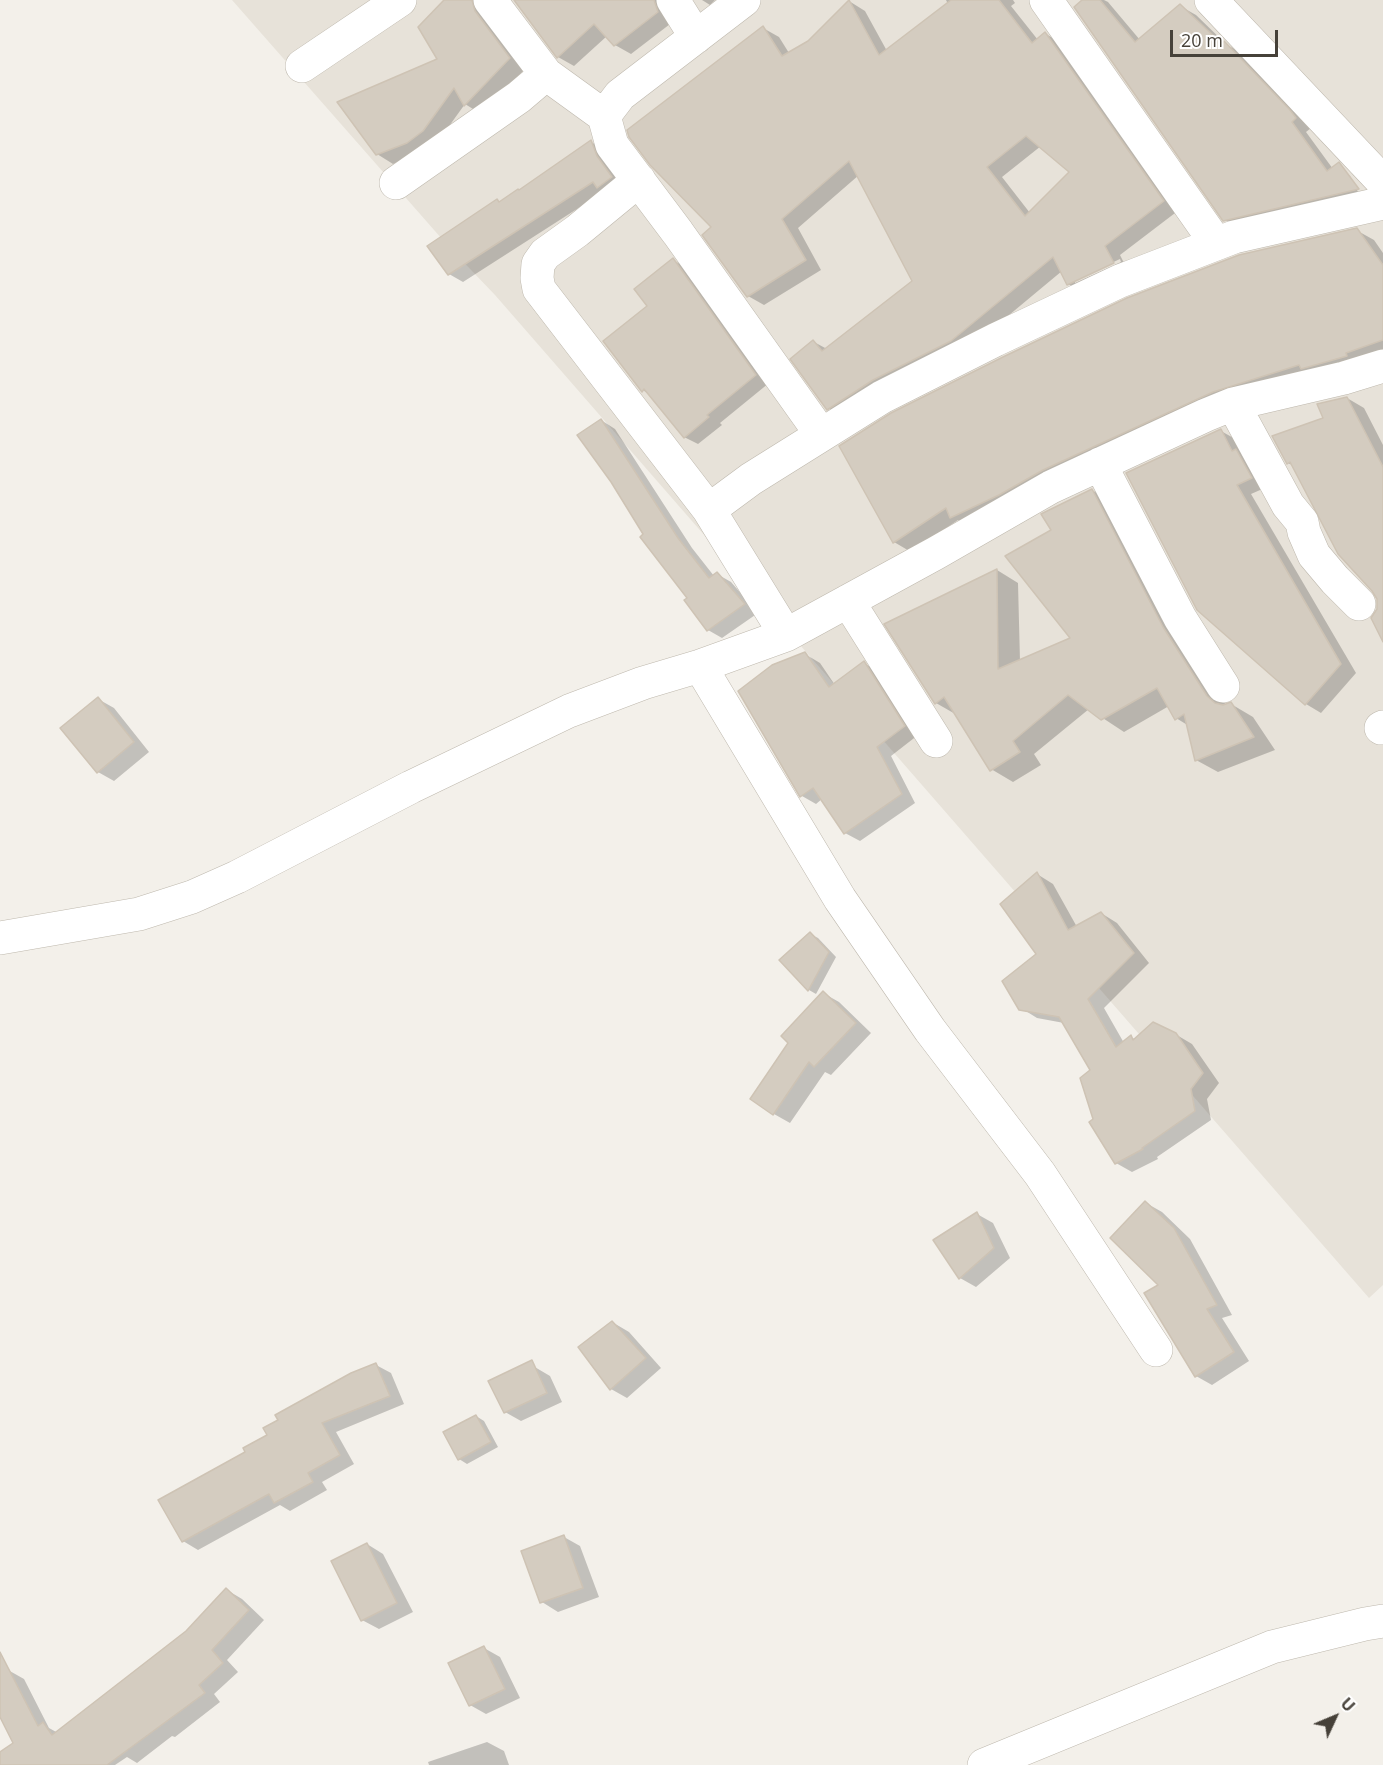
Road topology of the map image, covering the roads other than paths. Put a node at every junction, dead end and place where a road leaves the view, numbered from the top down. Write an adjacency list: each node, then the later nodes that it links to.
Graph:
1 (400, 0): 8 (street)
2 (490, 0): 9 (street)
3 (673, 0): 7 (street)
4 (744, 0): 7 (street)
5 (1046, 0): 15 (street)
6 (1211, 0): 12 (street)
7 (696, 37): 10 (street)
8 (303, 66)
9 (546, 74): 10 (street); 13 (street)
10 (604, 116): 11 (street)
11 (639, 180): 18 (street); 20 (street)
12 (1383, 182)
13 (396, 183)
14 (1383, 203): 15 (street)
15 (1216, 243): 18 (street)
16 (1383, 366): 17 (street)
17 (1233, 404): 19 (street); 22 (street)
18 (821, 434): 20 (street)
19 (1100, 464): 21 (street); 25 (street)
20 (709, 510): 23 (street)
21 (848, 601): 23 (street); 26 (street)
22 (1359, 604)
23 (786, 635): 24 (street)
24 (700, 666): 27 (street); 28 (street)
25 (1223, 686)
26 (936, 741)
27 (0, 938)
28 (1156, 1350)
29 (1383, 1621): 30 (street)
30 (984, 1765)

